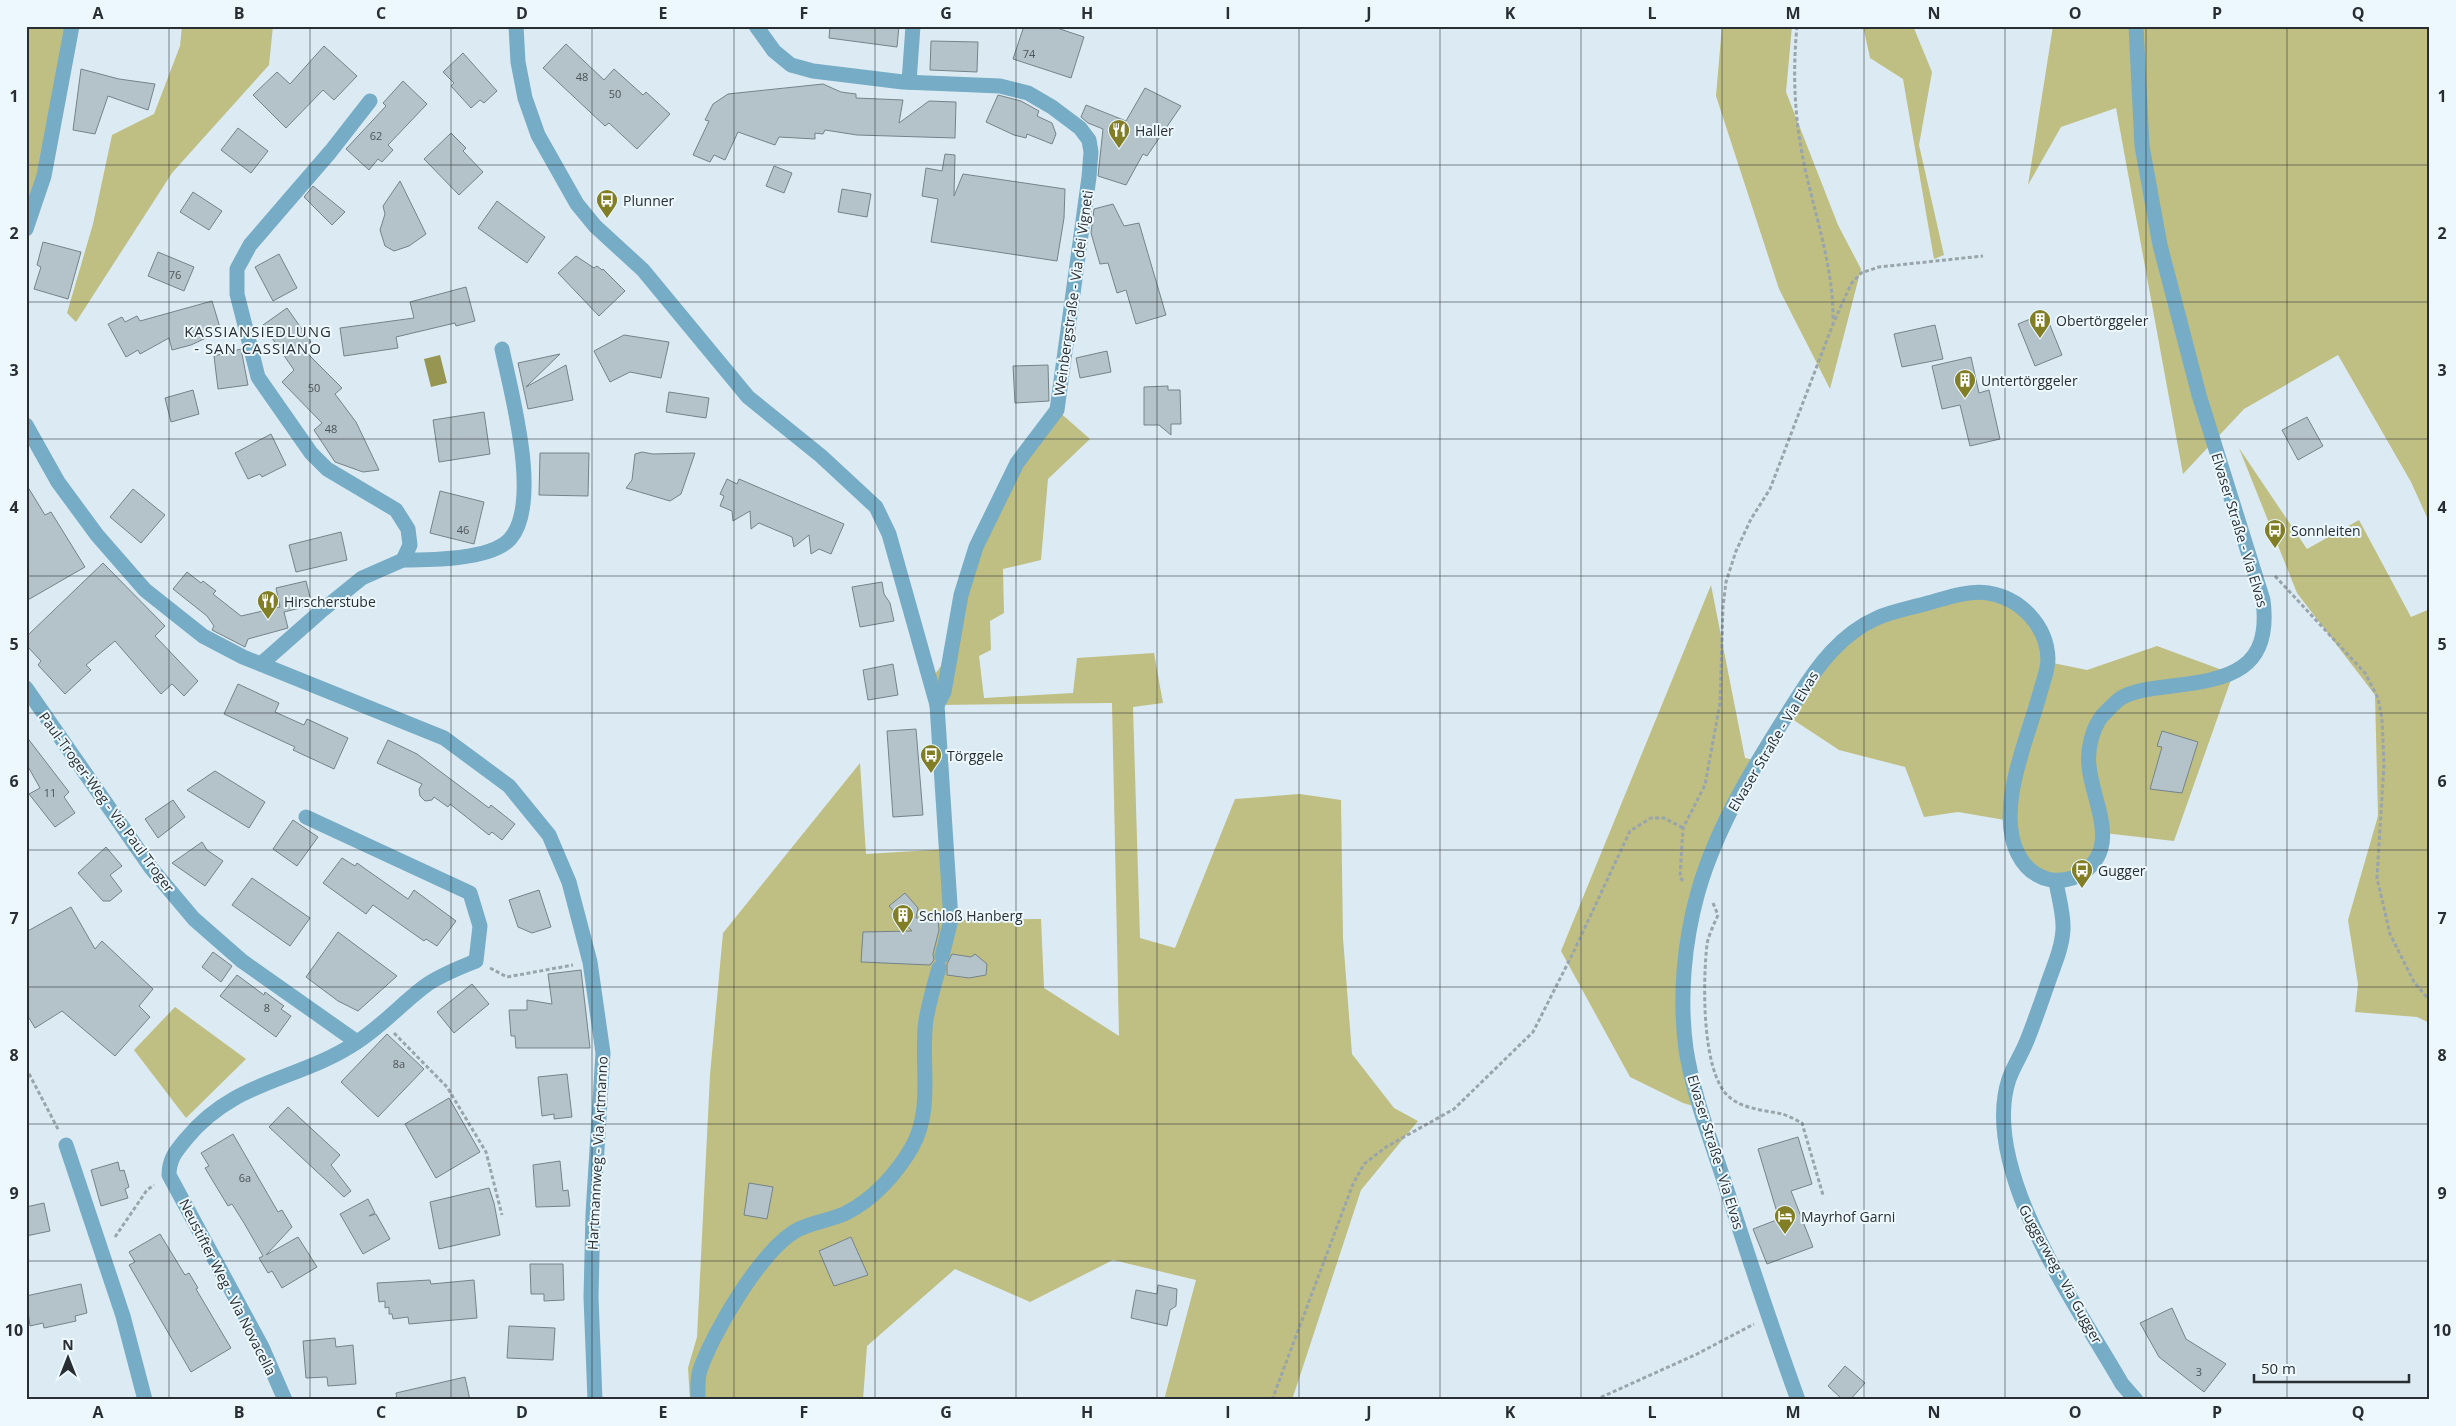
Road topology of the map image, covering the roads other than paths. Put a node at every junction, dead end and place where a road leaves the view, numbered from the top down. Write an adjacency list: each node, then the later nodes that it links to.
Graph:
1 (72, 26): 8 (street)
2 (516, 26): 14 (street, Weinbergstraße - Via dei Vigneti)
3 (756, 26): 6 (street, Weinbergstraße - Via dei Vigneti)
4 (913, 26): 6 (street)
5 (2136, 26): 16 (street, Elvaser Straße - Via Elvas)
6 (909, 82): 14 (street, Weinbergstraße - Via dei Vigneti)
7 (370, 101): 11 (street)
8 (26, 229)
9 (502, 349): 11 (street)
10 (26, 425): 12 (street, Hartmannweg - Via Artmanno)
11 (404, 560): 12 (street)
12 (261, 664): 21 (street, Hartmannweg - Via Artmanno)
13 (26, 688): 17 (street, Paul-Troger-Weg - Via Paul Troger)
14 (938, 705): 22 (street, Weinbergstraße - Via dei Vigneti)
15 (306, 817): 17 (street)
16 (2056, 881): 23 (street, Elvaser Straße - Via Elvas); 24 (street, Guggerweg - Via Gugger)
17 (357, 1042): 20 (street, Neustifter Weg - Via Novacella)
18 (66, 1145): 19 (street)
19 (145, 1400)
20 (285, 1400)
21 (595, 1400)
22 (698, 1400)
23 (1798, 1400)
24 (2136, 1400)

